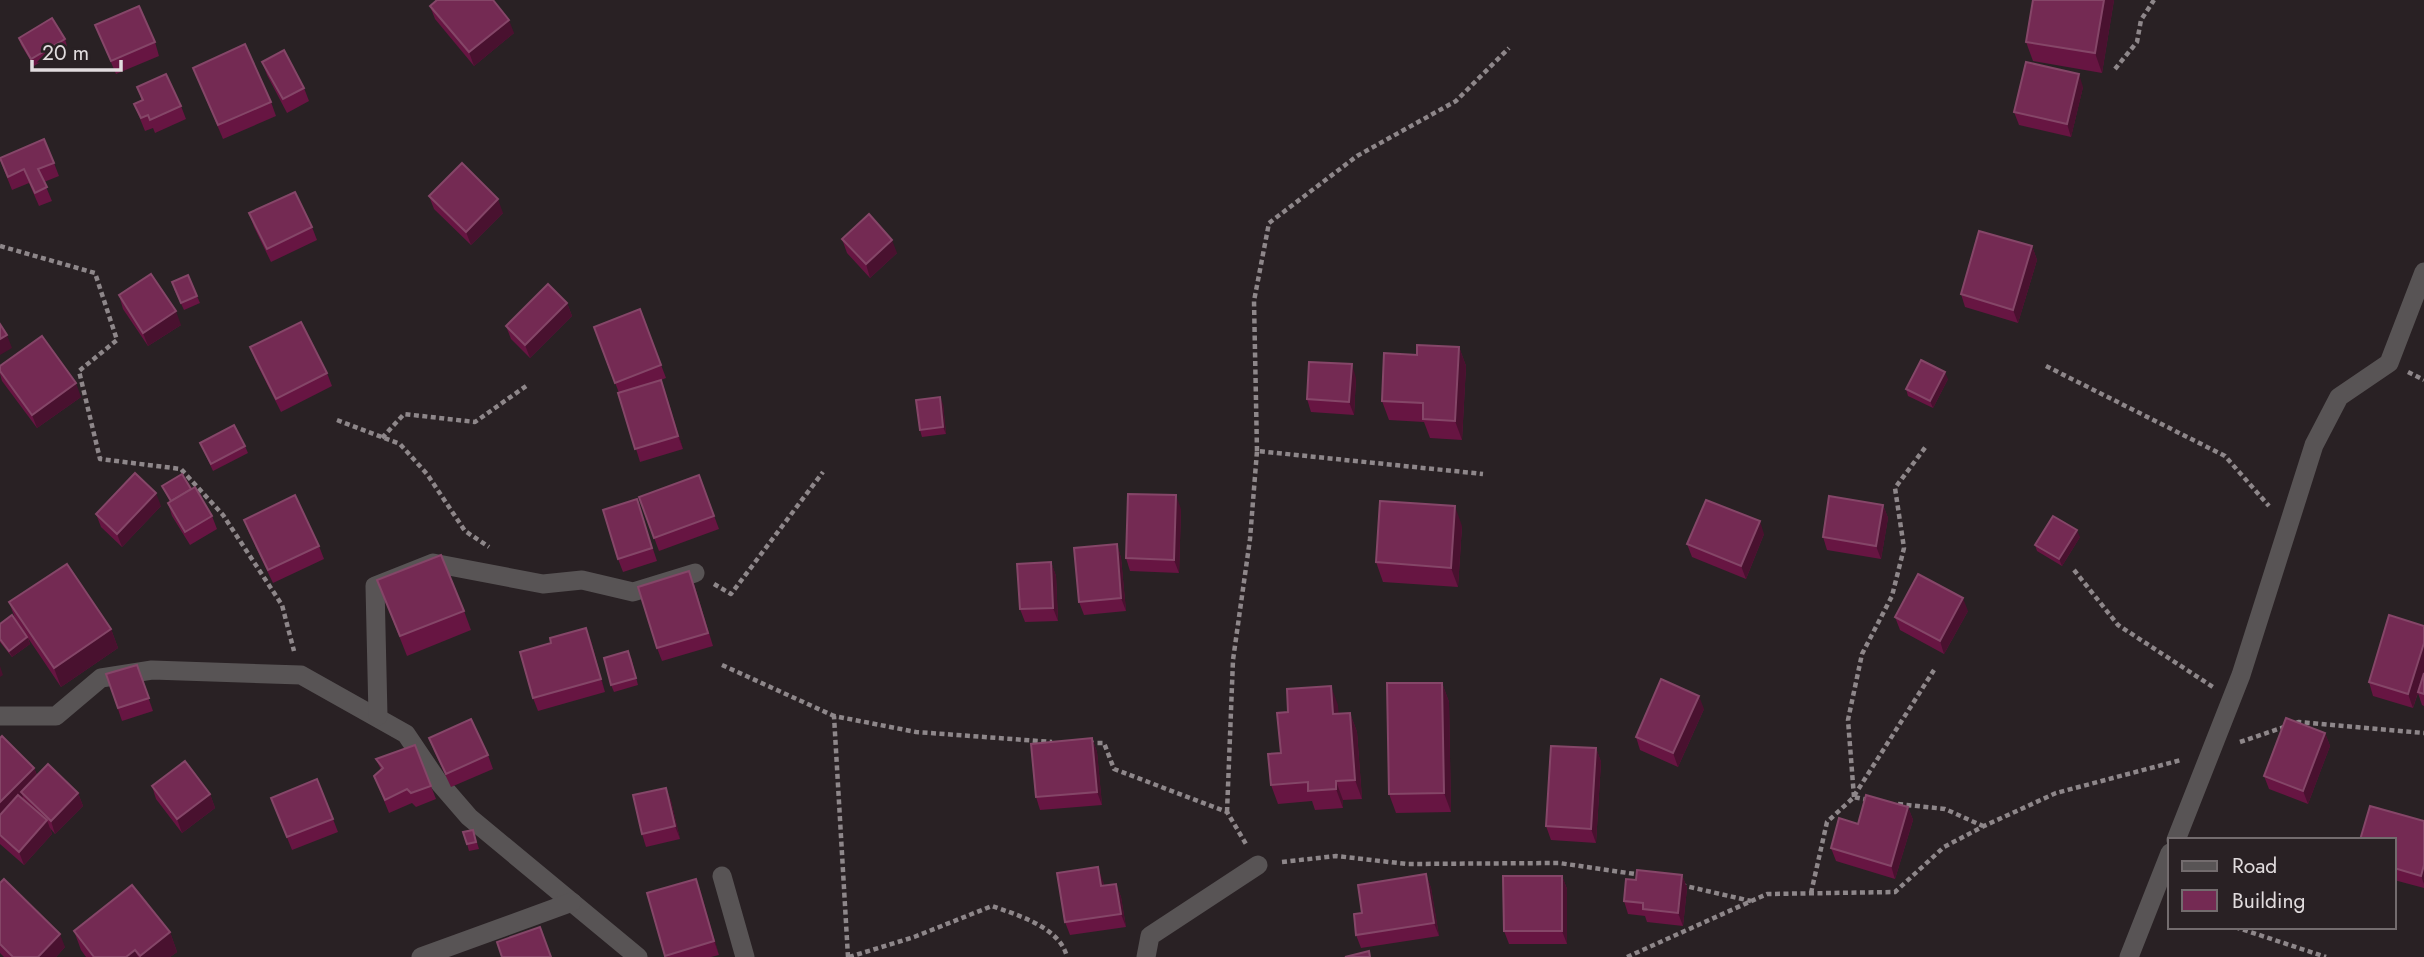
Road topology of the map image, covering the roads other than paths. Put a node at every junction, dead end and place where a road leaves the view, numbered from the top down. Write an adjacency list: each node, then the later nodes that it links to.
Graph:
1 (2424, 272): 5 (street)
2 (695, 573): 4 (street)
3 (0, 716): 4 (street)
4 (378, 716): 9 (street)
5 (2177, 838)
6 (2168, 858): 14 (street)
7 (1258, 865): 13 (street)
8 (722, 876): 12 (street)
9 (572, 902): 10 (street); 11 (street)
10 (421, 957)
11 (638, 957)
12 (745, 957)
13 (1146, 957)
14 (2129, 957)

